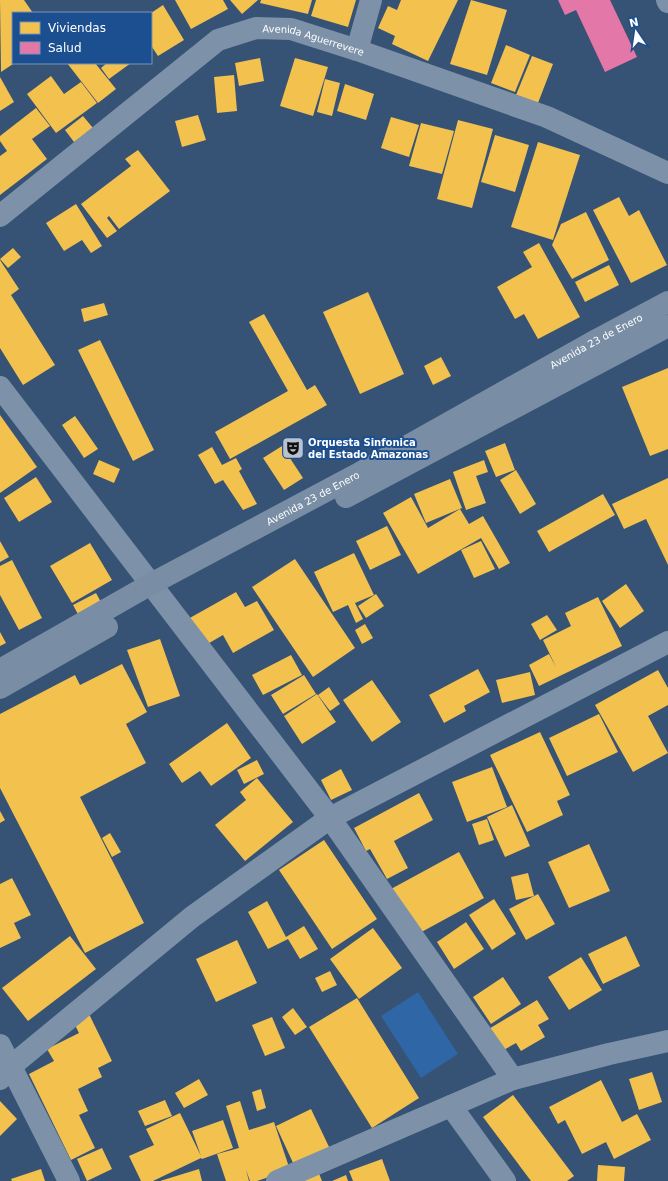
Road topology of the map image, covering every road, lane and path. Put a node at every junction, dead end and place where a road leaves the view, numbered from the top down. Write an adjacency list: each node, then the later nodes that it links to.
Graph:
1 (371, 0): 2 (street)
2 (357, 50): 3 (street, Avenida Aguerrevere); 4 (street, Avenida Aguerrevere)
3 (668, 173)
4 (0, 216)
5 (668, 302): 8 (main road, Avenida 23 de Enero)
6 (668, 326): 8 (main road, Avenida 23 de Enero)
7 (0, 387): 8 (street)
8 (156, 590): 10 (main road, Avenida 23 de Enero); 11 (main road, Avenida 23 de Enero); 12 (street)
9 (668, 642): 12 (street)
10 (0, 670)
11 (0, 688)
12 (330, 818): 15 (street); 16 (street)
13 (668, 1041): 16 (street)
14 (0, 1045): 15 (street)
15 (5, 1073): 18 (street)
16 (513, 1079): 17 (street)
17 (452, 1106): 19 (street); 20 (street)
18 (69, 1181)
19 (277, 1181)
20 (505, 1181)

